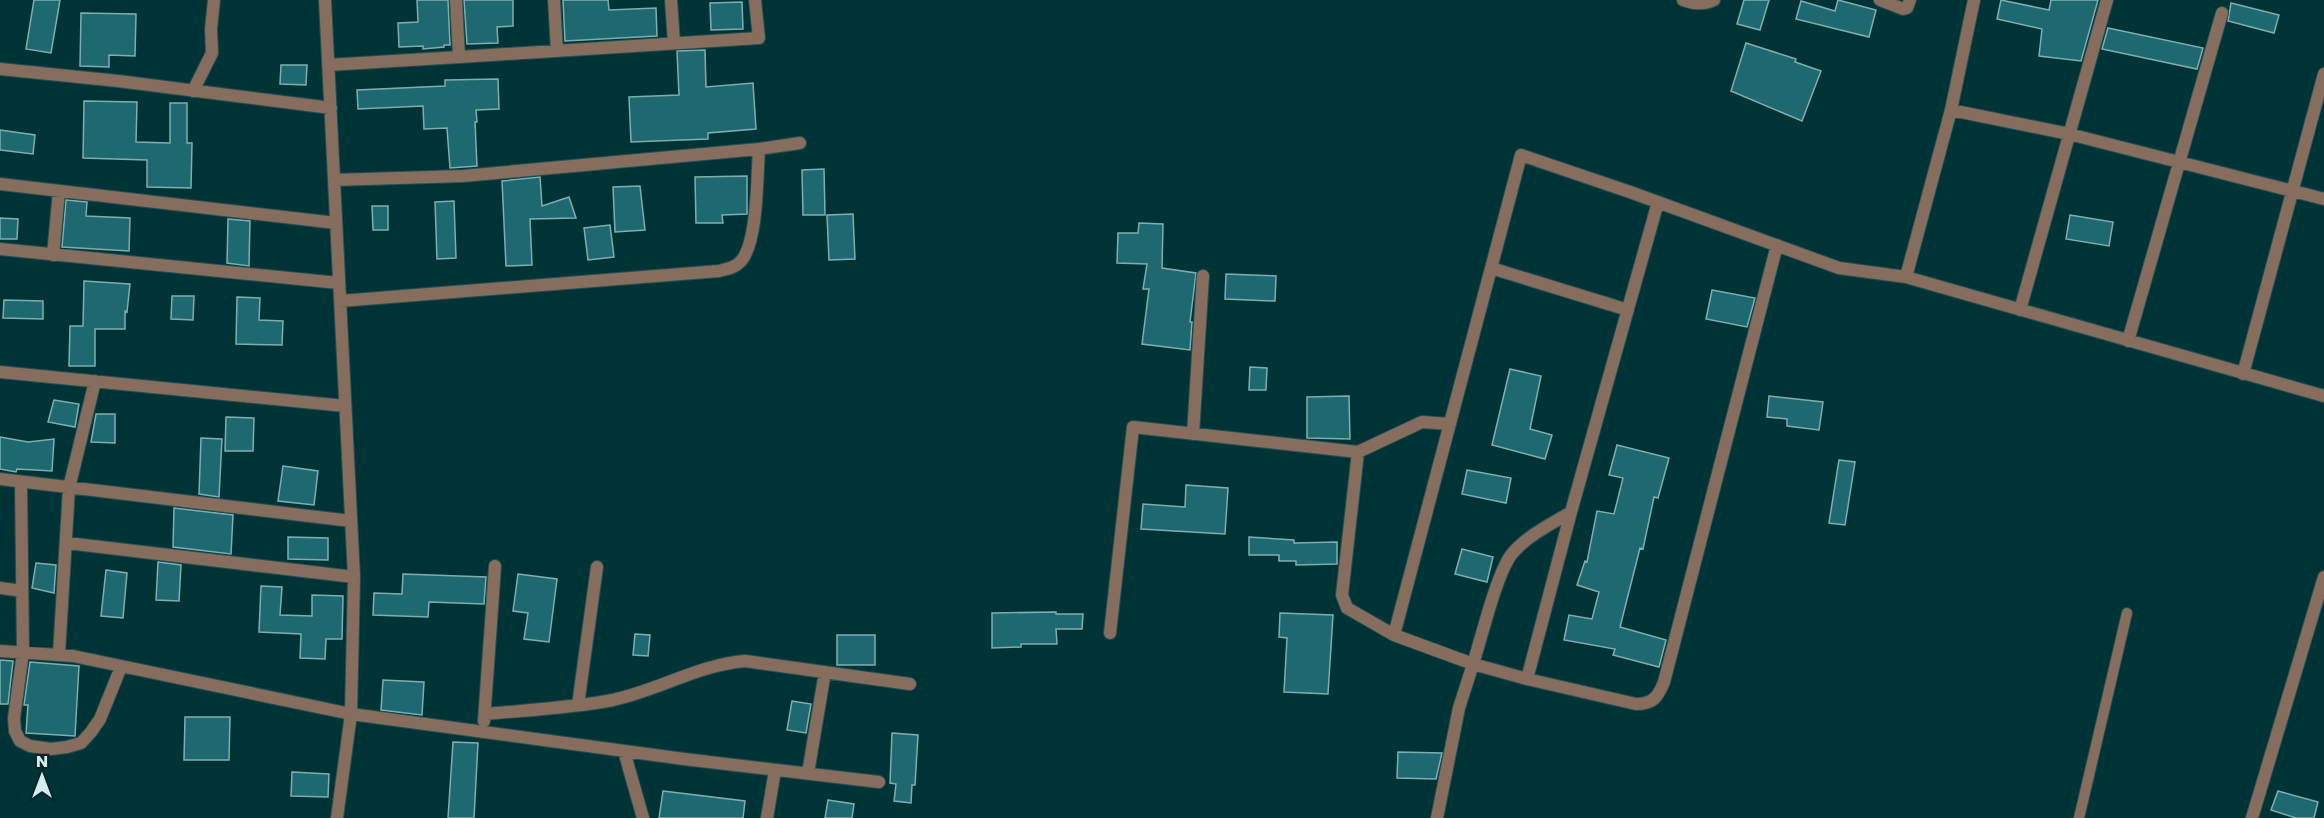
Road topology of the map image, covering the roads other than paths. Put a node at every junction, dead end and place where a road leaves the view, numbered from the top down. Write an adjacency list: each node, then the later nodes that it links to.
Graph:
1 (214, 0): 20 (street)
2 (325, 0): 17 (street)
3 (456, 0): 16 (street)
4 (554, 0): 15 (street)
5 (671, 0): 14 (street)
6 (755, 0): 14 (street)
7 (1683, 0): 8 (street)
8 (1714, 0)
9 (1880, 0): 10 (street)
10 (1910, 0)
11 (1974, 0): 22 (street)
12 (2107, 0): 23 (street)
13 (2222, 13): 26 (street)
14 (675, 44): 15 (street)
15 (557, 51): 16 (street)
16 (459, 57): 17 (street)
17 (328, 64): 21 (street)
18 (0, 69): 20 (street)
19 (2324, 74): 30 (street)
20 (193, 91): 21 (street)
21 (331, 108): 27 (street)
22 (1951, 110): 23 (street); 39 (street)
23 (2069, 134): 26 (street); 43 (street)
24 (800, 143): 25 (street)
25 (759, 149): 27 (street); 41 (street)
26 (2179, 162): 30 (street); 44 (street)
27 (334, 180): 33 (street)
28 (0, 184): 29 (street)
29 (59, 191): 33 (street); 36 (street)
30 (2292, 191): 31 (street); 46 (street)
31 (2324, 199)
32 (1658, 202): 34 (street); 37 (street); 42 (street)
33 (336, 223): 40 (street)
34 (1777, 245): 39 (street); 74 (street)
35 (0, 249): 36 (street)
36 (53, 255): 40 (street)
37 (1491, 268): 42 (street); 50 (street)
38 (1203, 276): 51 (street)
39 (1906, 277): 43 (street)
40 (339, 283): 41 (street)
41 (340, 301): 49 (street)
42 (1628, 310): 56 (street)
43 (2019, 310): 44 (street)
44 (2128, 341): 46 (street)
45 (0, 372): 47 (street)
46 (2243, 374): 48 (street)
47 (95, 381): 49 (street); 55 (street)
48 (2324, 396)
49 (345, 406): 57 (street)
50 (1450, 424): 52 (street); 67 (street)
51 (1193, 434): 52 (street); 66 (street)
52 (1358, 452): 67 (street)
53 (0, 479): 54 (street)
54 (21, 482): 55 (street); 64 (street)
55 (69, 488): 57 (street); 58 (street)
56 (1571, 512): 71 (street); 74 (street)
57 (351, 521): 61 (street)
58 (67, 543): 61 (street); 70 (street)
59 (495, 566): 78 (street)
60 (597, 567): 76 (street)
61 (354, 577): 77 (street)
62 (2324, 577): 89 (street)
63 (0, 588): 64 (street)
64 (22, 591): 69 (street)
65 (2127, 613): 88 (lane)
66 (1110, 633)
67 (1394, 635): 71 (street)
68 (0, 651): 69 (street)
69 (23, 652): 70 (street); 72 (street)
70 (60, 654): 72 (street)
71 (1473, 664): 74 (street); 87 (street)
72 (121, 667): 77 (street)
73 (825, 672): 75 (street); 76 (street); 82 (street)
74 (1527, 679)
75 (910, 684)
76 (578, 705): 78 (street)
77 (351, 714): 79 (street); 84 (street)
78 (485, 714): 79 (street)
79 (483, 732): 80 (street)
80 (624, 751): 81 (street); 85 (street)
81 (775, 770): 82 (street); 86 (street)
82 (808, 773): 83 (street)
83 (879, 782)
84 (337, 818)
85 (643, 818)
86 (767, 818)
87 (1437, 818)
88 (2079, 818)
89 (2252, 818)

